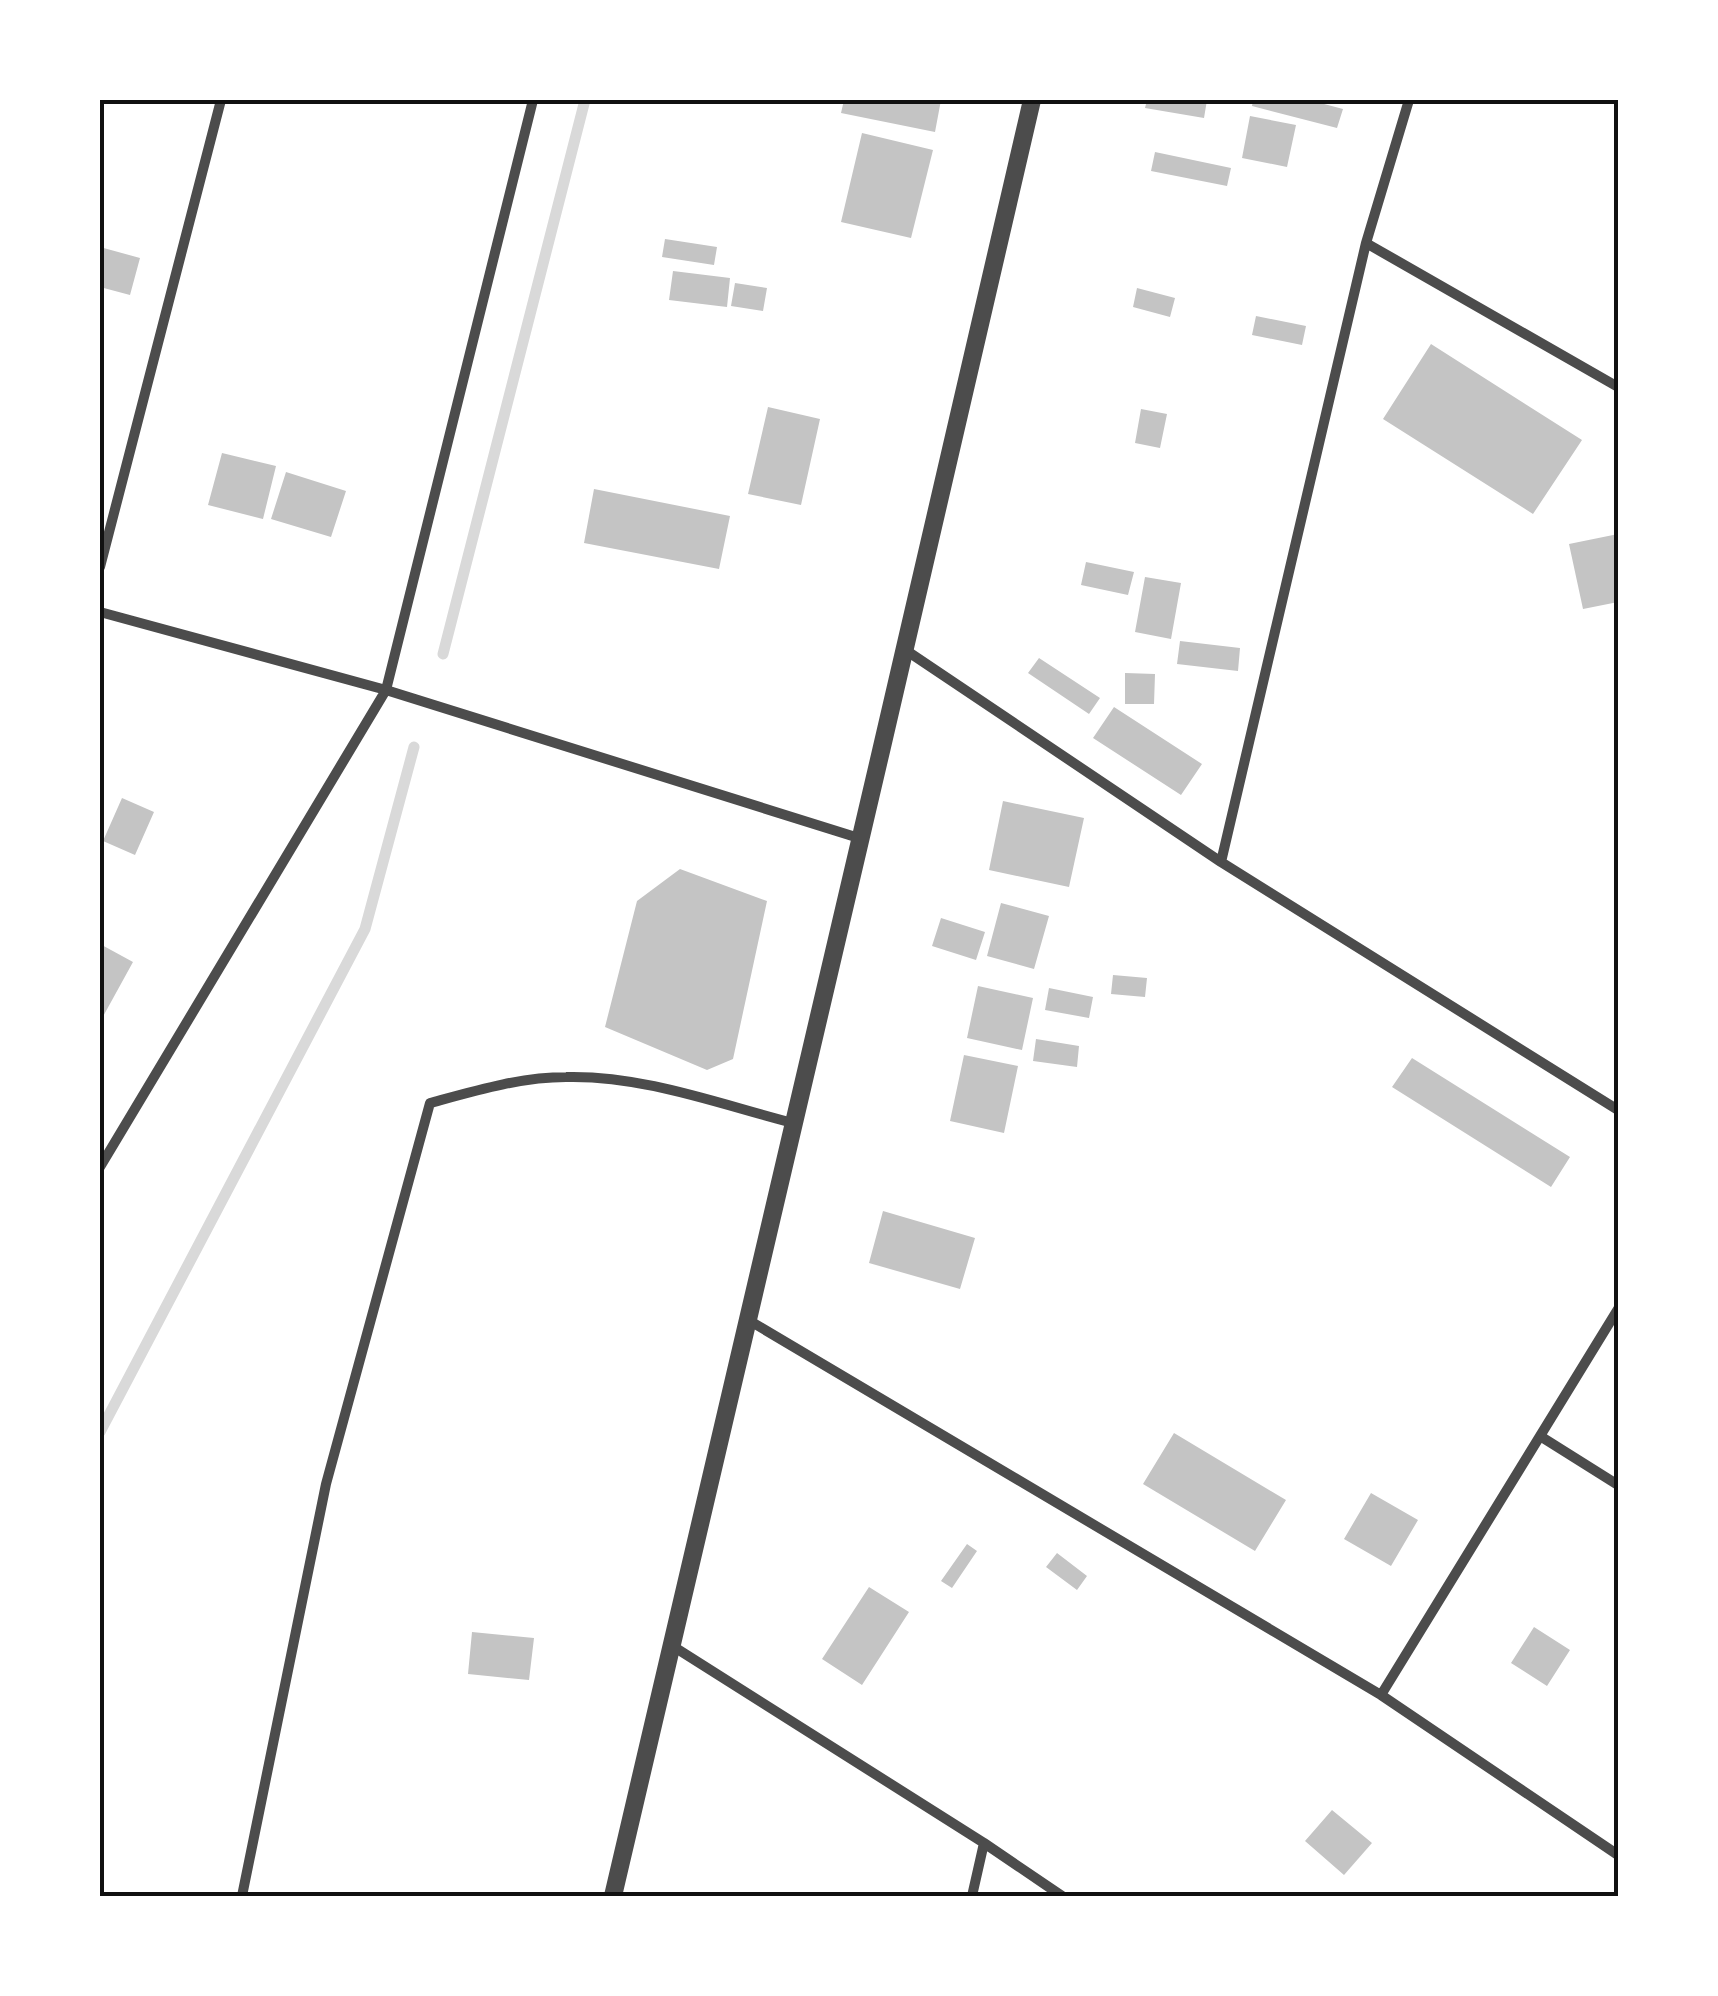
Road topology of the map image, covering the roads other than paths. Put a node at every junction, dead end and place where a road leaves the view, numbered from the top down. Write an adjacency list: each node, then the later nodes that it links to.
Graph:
1 (221, 100): 7 (street)
2 (533, 100): 10 (street)
3 (1032, 100): 9 (street)
4 (1409, 100): 5 (street)
5 (1366, 243): 6 (street); 12 (street)
6 (1618, 387)
7 (100, 567)
8 (100, 612): 10 (street)
9 (904, 649): 11 (street); 12 (street)
10 (386, 690): 11 (street); 15 (street)
11 (862, 839): 14 (street)
12 (1222, 862): 13 (street)
13 (1618, 1110)
14 (793, 1123): 17 (street); 24 (street)
15 (100, 1167)
16 (1618, 1309): 18 (street)
17 (750, 1321): 20 (street); 21 (street)
18 (1540, 1436): 19 (street); 21 (street)
19 (1618, 1486)
20 (672, 1645): 22 (street); 25 (street)
21 (1381, 1695): 23 (street)
22 (984, 1842): 26 (street); 27 (street)
23 (1618, 1854)
24 (242, 1896)
25 (612, 1896)
26 (972, 1896)
27 (1062, 1896)

